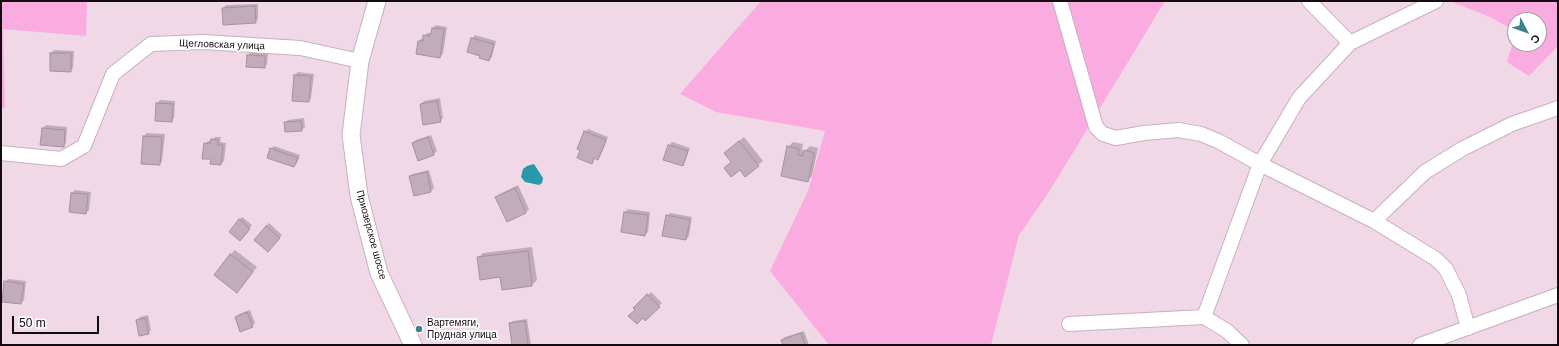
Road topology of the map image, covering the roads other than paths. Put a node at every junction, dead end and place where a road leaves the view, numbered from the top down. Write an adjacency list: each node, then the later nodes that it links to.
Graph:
1 (377, 1): 6 (main road, Приозерское шоссе)
2 (1060, 1): 9 (street)
3 (1309, 1): 5 (street)
4 (1436, 1): 5 (street)
5 (1350, 43): 9 (street)
6 (360, 61): 8 (street, Щегловская улица); 15 (main road, Приозерское шоссе)
7 (1558, 108): 10 (street)
8 (1, 153)
9 (1260, 164): 10 (street); 12 (street)
10 (1374, 220): 14 (street)
11 (1558, 295): 14 (street)
12 (1204, 317): 13 (street); 16 (street)
13 (1069, 324)
14 (1468, 328): 17 (street)
15 (413, 345)
16 (1242, 345)
17 (1420, 345)

